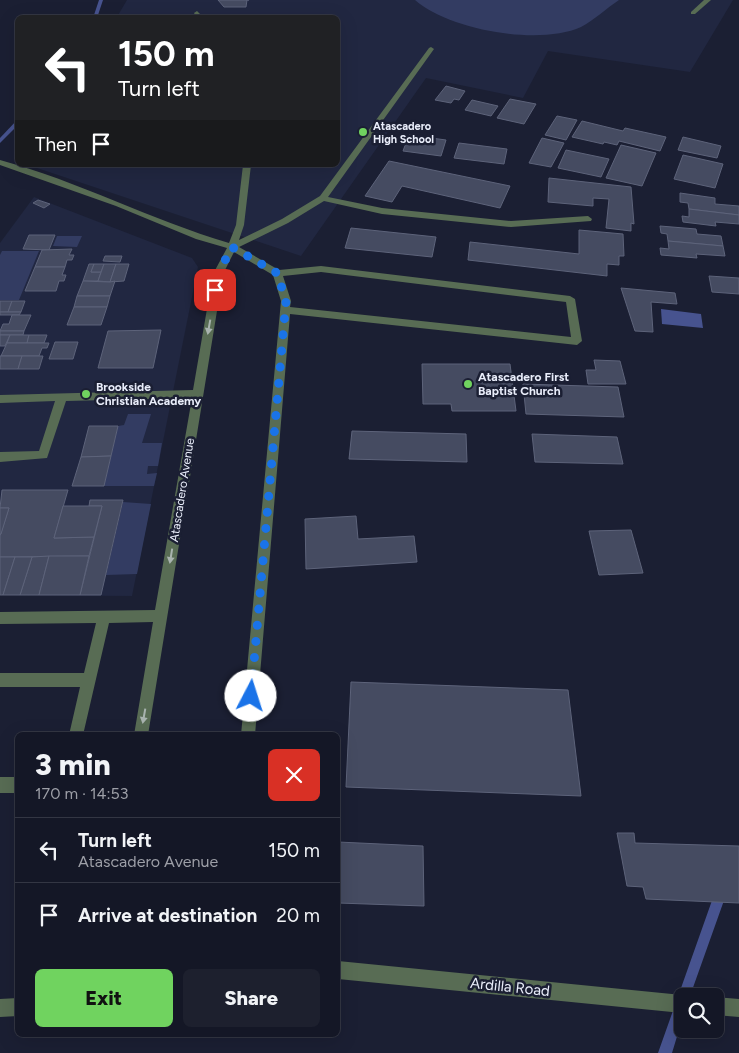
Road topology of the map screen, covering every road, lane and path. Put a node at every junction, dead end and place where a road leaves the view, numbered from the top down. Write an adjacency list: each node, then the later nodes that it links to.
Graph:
1 (708, 0): 2 (street)
2 (693, 13)
3 (431, 49): 6 (street)
4 (0, 162): 8 (street)
5 (247, 167): 8 (street, Atascadero Avenue)
6 (323, 198): 7 (street); 8 (street)
7 (588, 219)
8 (232, 247): 9 (street); 11 (street, Atascadero Avenue, one-way to 11)
9 (277, 273): 10 (street); 10 (street)
10 (285, 310): 22 (street)
11 (198, 394): 12 (street); 15 (street, Atascadero Avenue, one-way to 15)
12 (62, 398): 13 (street); 14 (street)
13 (0, 399)
14 (0, 457)
15 (161, 616): 16 (street); 21 (street, Atascadero Avenue, one-way to 21)
16 (104, 617): 17 (street); 19 (street)
17 (0, 618)
18 (0, 680): 19 (street)
19 (89, 680): 20 (street)
20 (77, 732)
21 (142, 732)
22 (248, 732)
23 (0, 785): 24 (street)
24 (15, 785)
25 (340, 970): 26 (street, Ardilla Road)
26 (674, 1003)
27 (724, 1007): 30 (street)
28 (0, 1008): 29 (street)
29 (15, 1008)
30 (739, 1008)

